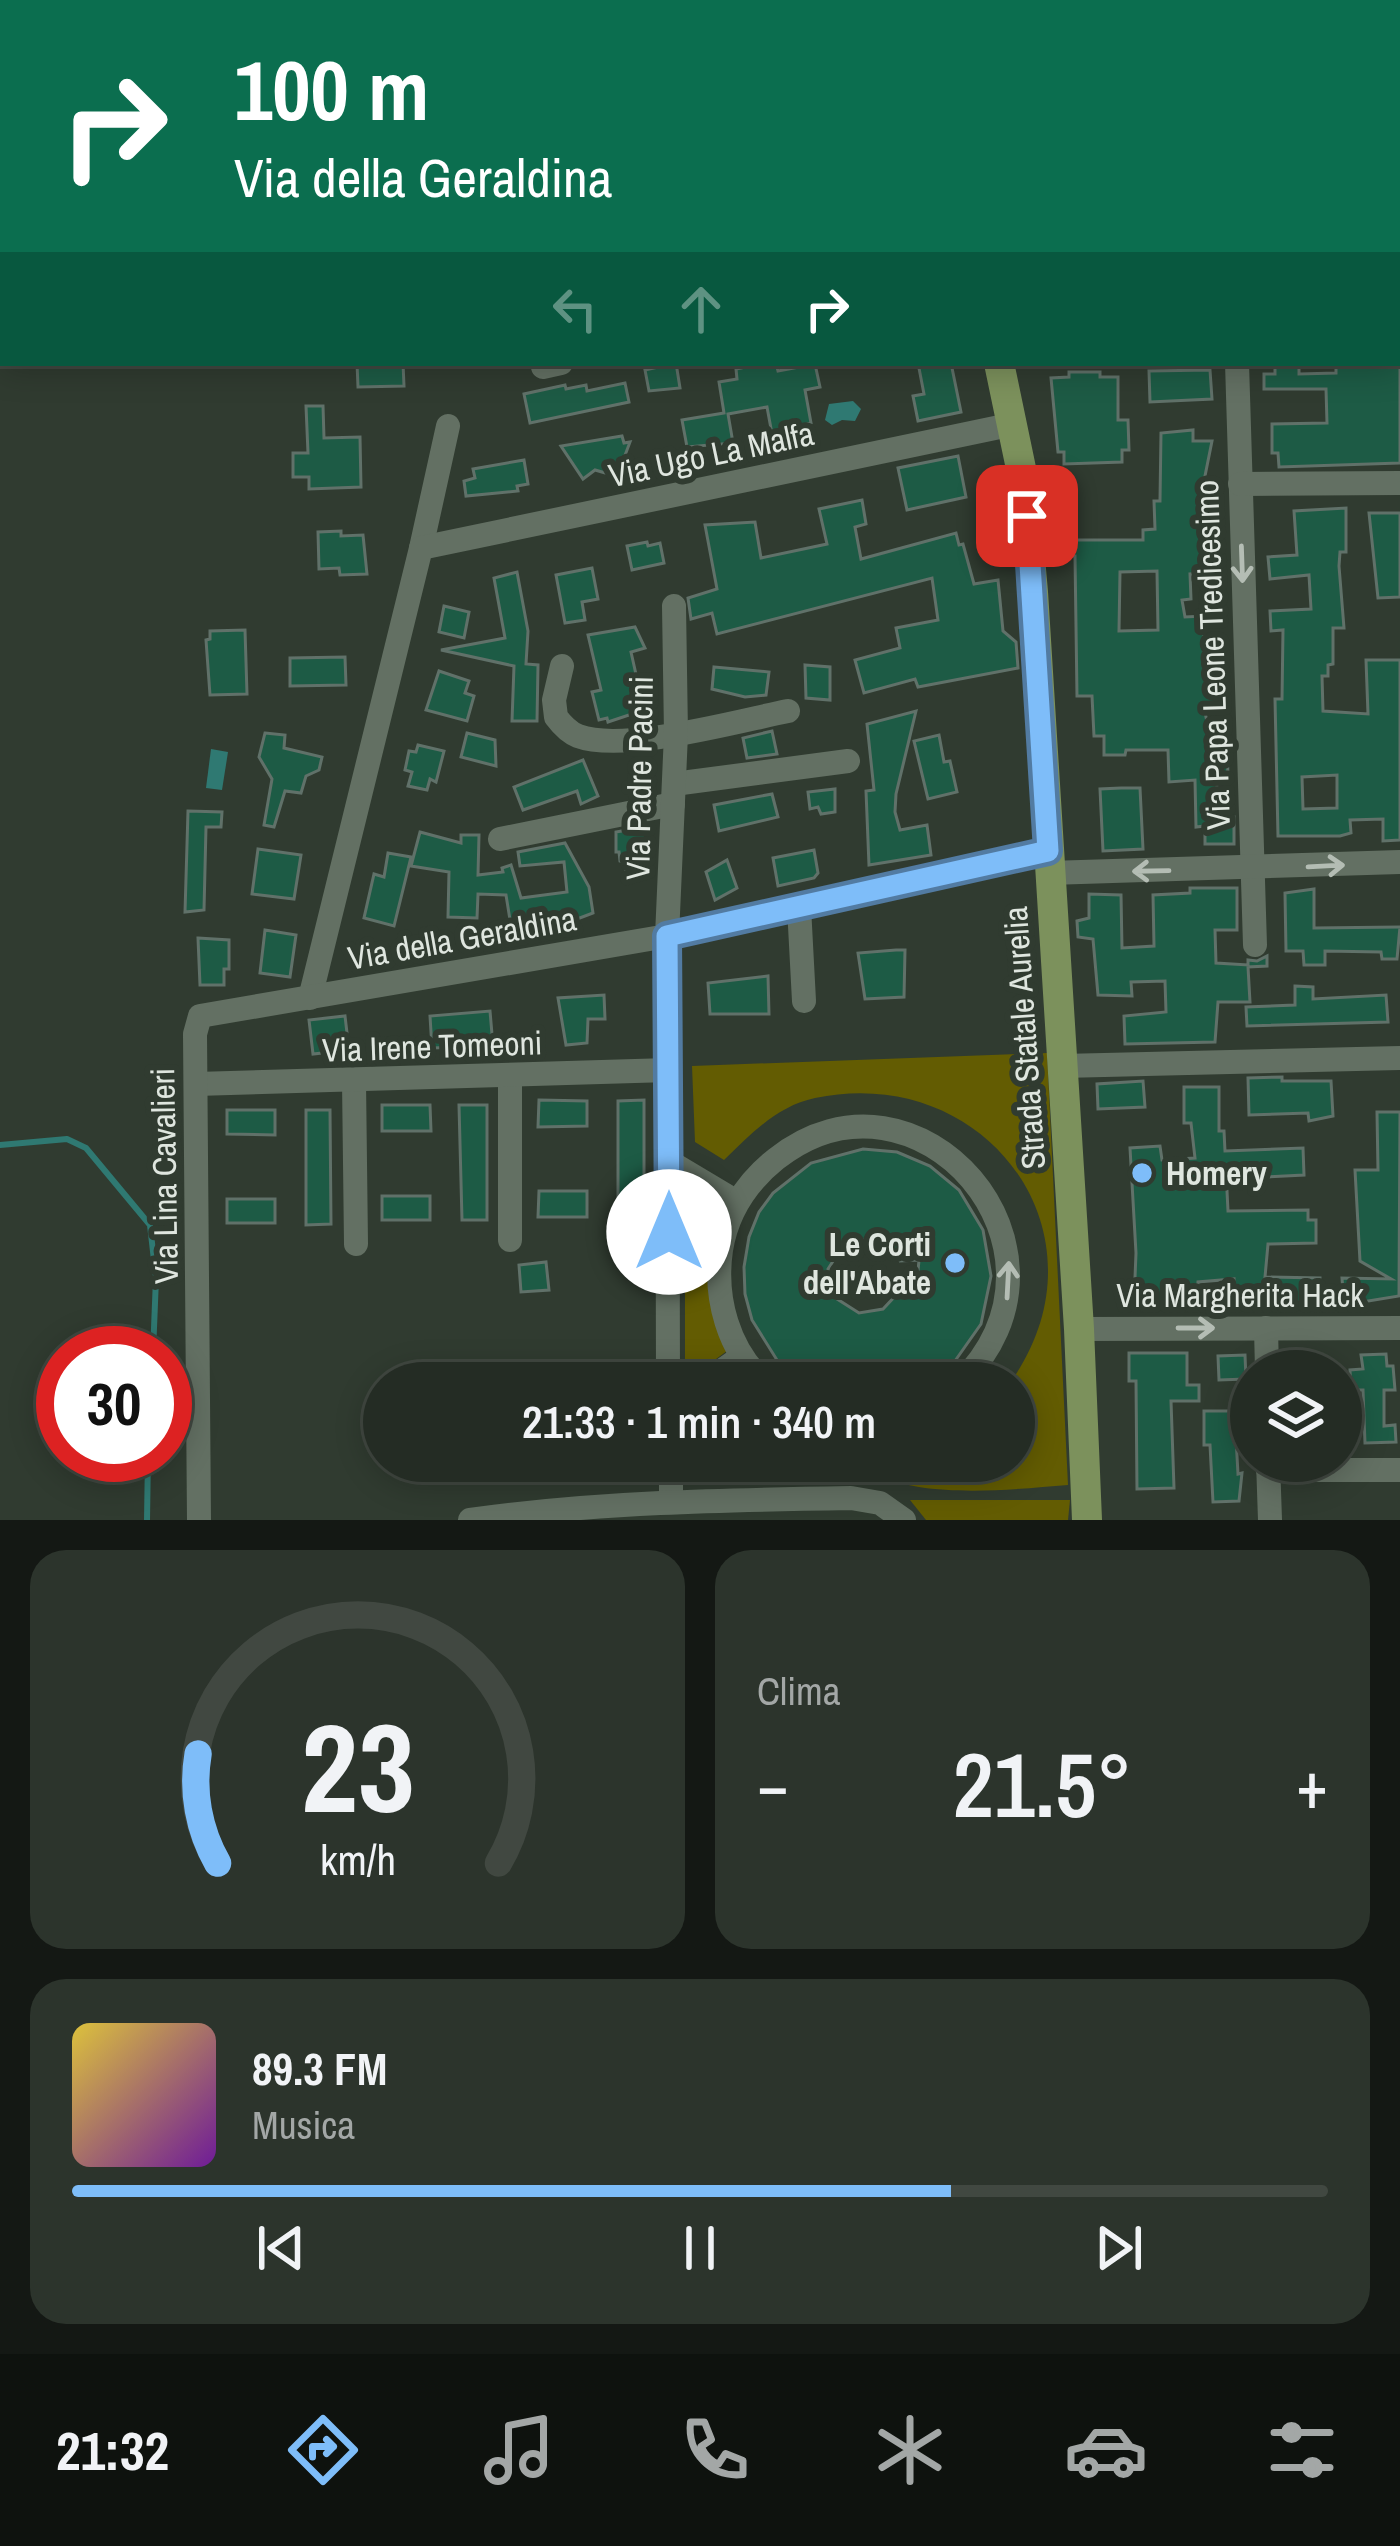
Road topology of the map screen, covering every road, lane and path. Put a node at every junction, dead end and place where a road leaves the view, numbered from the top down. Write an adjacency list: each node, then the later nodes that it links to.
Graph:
1 (1000, 366): 3 (main road, Strada Statale Aurelia)
2 (1237, 366): 6 (street, Via Papa Leone Tredicesimo)
3 (1014, 424): 7 (street, Via Ugo La Malfa); 15 (main road, Strada Statale Aurelia)
4 (448, 426): 7 (street)
5 (1400, 483): 6 (street)
6 (1240, 484): 17 (street, Via Papa Leone Tredicesimo, one-way to 17)
7 (421, 548): 21 (street)
8 (674, 606): 11 (street, Via Padre Pacini)
9 (562, 666): 11 (street)
10 (788, 711): 11 (street)
11 (676, 734): 13 (street, Via Padre Pacini)
12 (848, 761): 13 (street)
13 (673, 794): 14 (street); 19 (street, Via Padre Pacini)
14 (500, 839)
15 (1048, 862): 17 (street, Via della Geraldina, one-way to 15); 18 (street, Via della Geraldina); 24 (main road, Strada Statale Aurelia)
16 (1400, 862): 17 (street, Via della Geraldina, one-way to 16)
17 (1252, 869): 20 (street, Via Papa Leone Tredicesimo)
18 (799, 908): 19 (street, Via della Geraldina); 22 (street)
19 (667, 936): 21 (street, Via della Geraldina); 25 (street, Via Padre Pacini)
20 (1255, 946)
21 (310, 998): 28 (street, Via Lina Cavalieri)
22 (804, 1001)
23 (1400, 1058): 24 (street)
24 (1062, 1066): 35 (main road, Strada Statale Aurelia)
25 (669, 1070): 26 (street, Via Irene Tomeoni); 29 (street, Via Padre Pacini)
26 (510, 1077): 27 (street, Via Irene Tomeoni); 31 (street)
27 (354, 1081): 28 (street, Via Irene Tomeoni); 32 (street)
28 (196, 1084): 48 (street, Via Lina Cavalieri)
29 (670, 1162): 30 (street); 38 (street, Via Padre Pacini)
30 (737, 1202): 37 (street); 41 (street, one-way to 30)
31 (510, 1240)
32 (356, 1244)
33 (1266, 1328): 34 (street, Via Margherita Hack); 35 (street, Via Margherita Hack, one-way to 33); 36 (street)
34 (1400, 1328)
35 (1079, 1329): 47 (main road, Strada Statale Aurelia)
36 (1267, 1350)
37 (741, 1357): 39 (street); 40 (street)
38 (668, 1362)
39 (734, 1362)
40 (746, 1362)
41 (979, 1362)
42 (1362, 1469): 43 (street)
43 (1400, 1470)
44 (671, 1482): 46 (street)
45 (1269, 1482): 51 (street)
46 (671, 1500): 49 (street); 50 (street)
47 (1090, 1512)
48 (199, 1520)
49 (470, 1520)
50 (904, 1520)
51 (1270, 1520)

